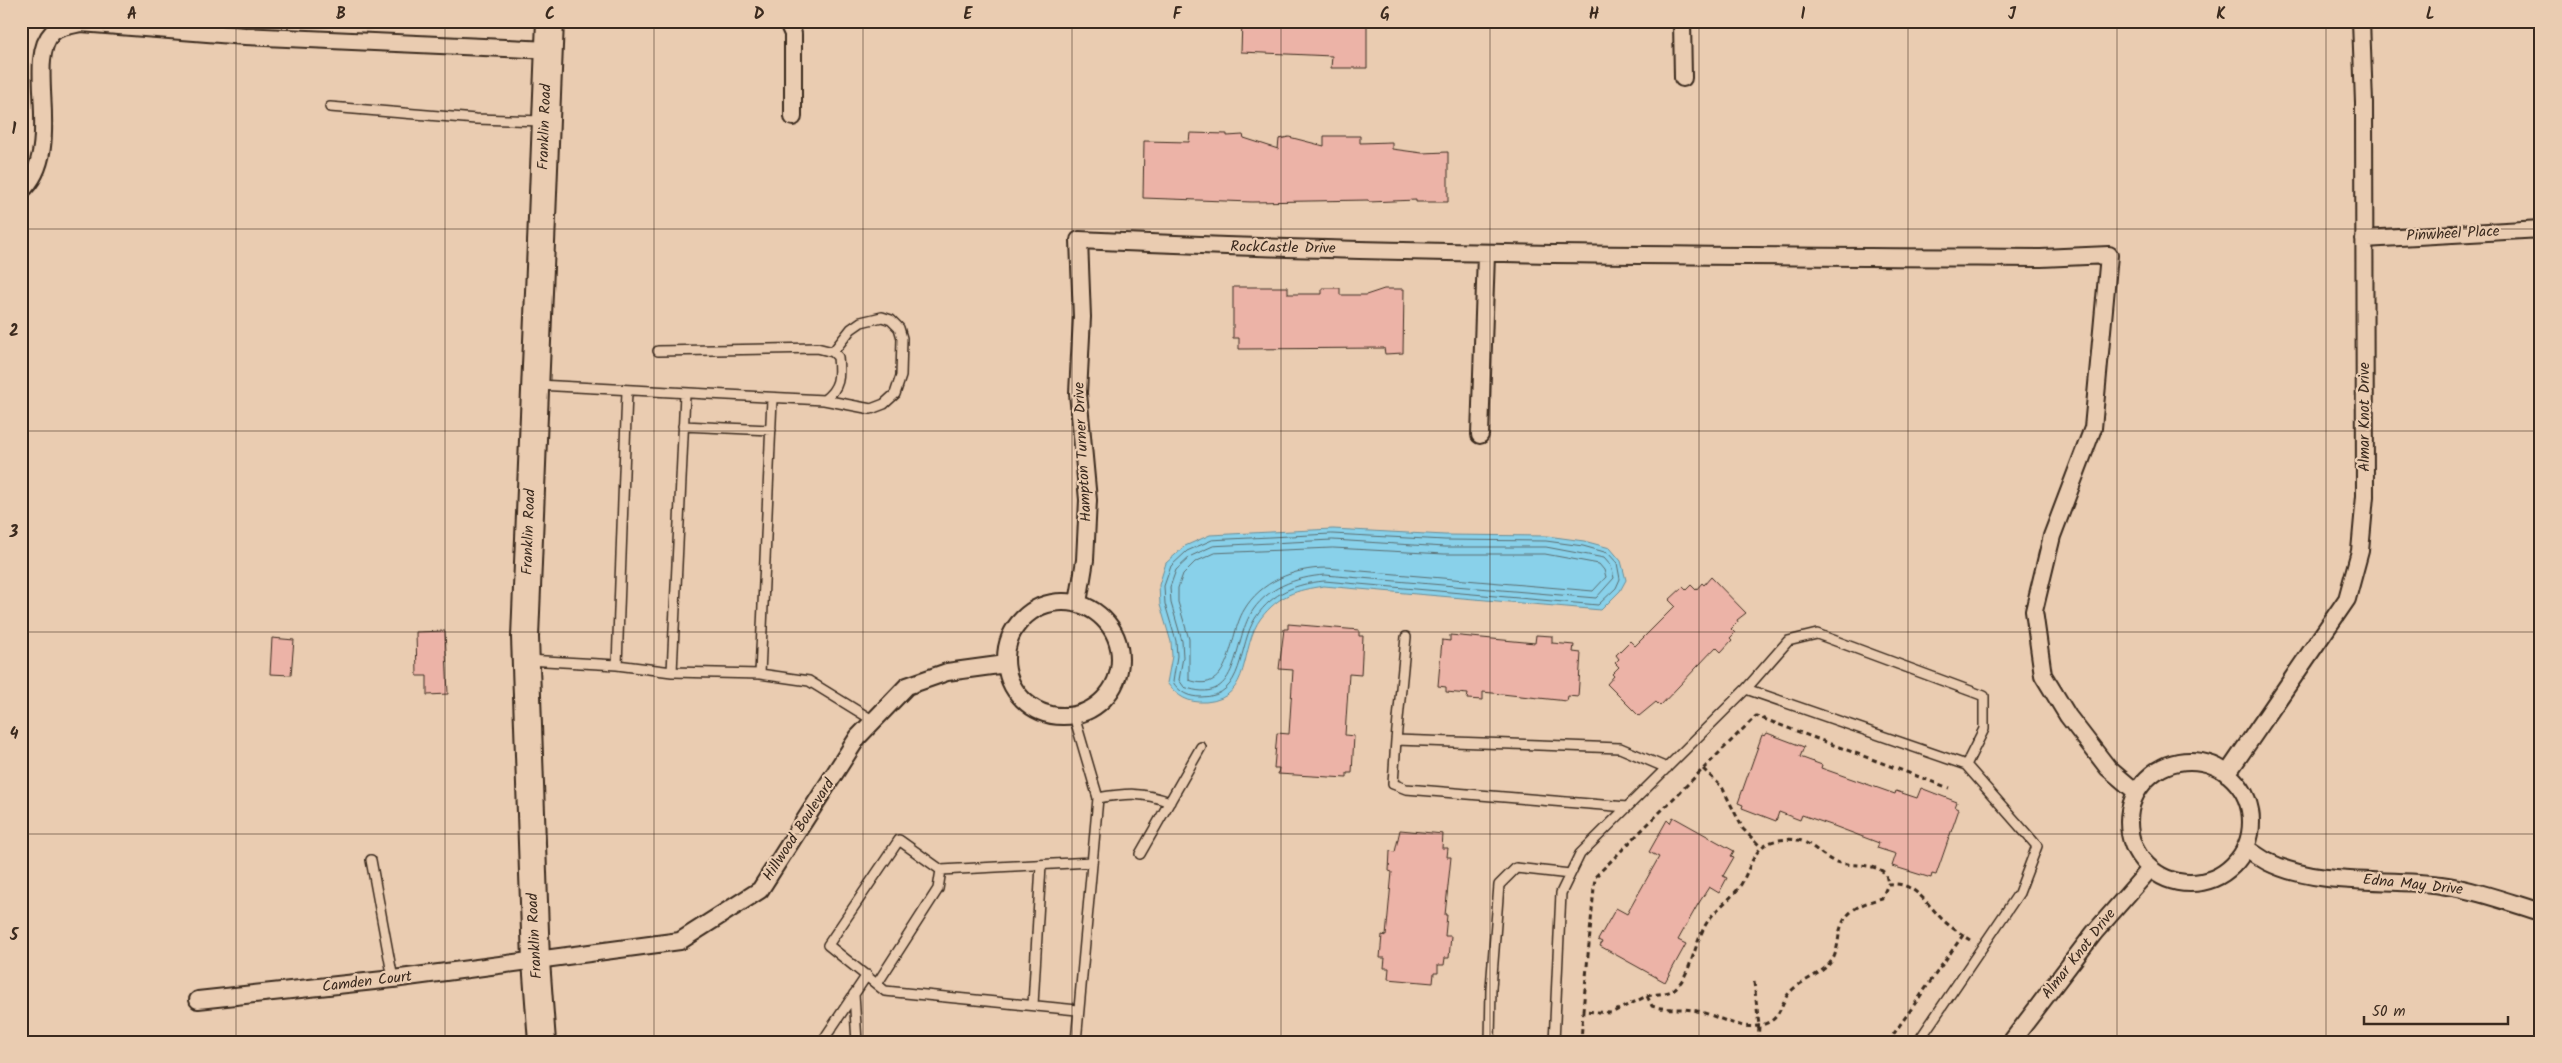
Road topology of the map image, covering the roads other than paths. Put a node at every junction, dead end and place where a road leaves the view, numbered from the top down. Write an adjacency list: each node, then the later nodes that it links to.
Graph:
1 (550, 21): 5 (main road, Franklin Road)
2 (788, 21): 8 (street)
3 (1682, 21): 6 (street)
4 (2361, 21): 13 (street, Almar Knot Drive)
5 (549, 50): 9 (main road, Franklin Road); 10 (street)
6 (1683, 78)
7 (330, 108): 9 (lane)
8 (793, 117)
9 (546, 121): 17 (main road, Franklin Road)
10 (21, 191)
11 (2541, 229): 13 (street, Pinwheel Place)
12 (1079, 240): 14 (street, RockCastle Drive); 25 (street, Hampton Turner Drive)
13 (2364, 240): 39 (street, Almar Knot Drive)
14 (1486, 254): 24 (street); 40 (street, RockCastle Drive)
15 (658, 351): 16 (lane)
16 (833, 352): 21 (lane); 21 (lane)
17 (535, 385): 18 (lane); 27 (main road, Franklin Road)
18 (627, 390): 19 (lane); 29 (lane)
19 (685, 394): 20 (lane); 22 (lane)
20 (772, 399): 21 (lane); 23 (lane)
21 (824, 400)
22 (683, 426): 23 (lane); 30 (lane)
23 (770, 430): 31 (lane)
24 (1480, 434)
25 (1078, 603): 28 (street); 33 (street)
26 (1406, 637): 35 (lane)
27 (525, 660): 29 (lane); 53 (main road, Franklin Road)
28 (1006, 664): 33 (street); 34 (street, Hillwood Boulevard)
29 (616, 665): 30 (lane)
30 (672, 672): 31 (lane)
31 (760, 674): 34 (lane)
32 (1746, 689): 37 (lane); 37 (lane); 38 (lane)
33 (1074, 716): 41 (lane)
34 (874, 721): 53 (street, Hillwood Boulevard)
35 (1396, 740): 38 (lane); 43 (lane)
36 (1202, 747): 42 (lane)
37 (1966, 765): 68 (lane)
38 (1667, 768): 43 (lane)
39 (2227, 774): 40 (street); 44 (street)
40 (2136, 792): 49 (street)
41 (1098, 798): 42 (lane); 47 (lane)
42 (1170, 802): 45 (lane)
43 (1627, 807): 51 (lane)
44 (2246, 848): 49 (street); 52 (street, Edna May Drive)
45 (1140, 854)
46 (371, 860): 55 (lane)
47 (1092, 862): 48 (lane); 60 (lane)
48 (1041, 865): 50 (lane); 59 (lane)
49 (2150, 869): 61 (street, Almar Knot Drive)
50 (942, 870): 54 (lane); 56 (lane)
51 (1570, 874): 66 (lane); 67 (lane)
52 (2541, 912)
53 (536, 961): 55 (street, Camden Court); 62 (main road, Franklin Road)
54 (867, 976): 56 (lane); 57 (lane)
55 (393, 979): 58 (street, Camden Court)
56 (877, 984): 59 (lane)
57 (854, 994): 63 (lane); 64 (lane)
58 (198, 1000)
59 (1033, 1005): 60 (lane)
60 (1077, 1010): 65 (lane)
61 (2014, 1041)
62 (542, 1042)
63 (822, 1042)
64 (857, 1042)
65 (1076, 1042)
66 (1490, 1042)
67 (1554, 1042)
68 (1918, 1042)

